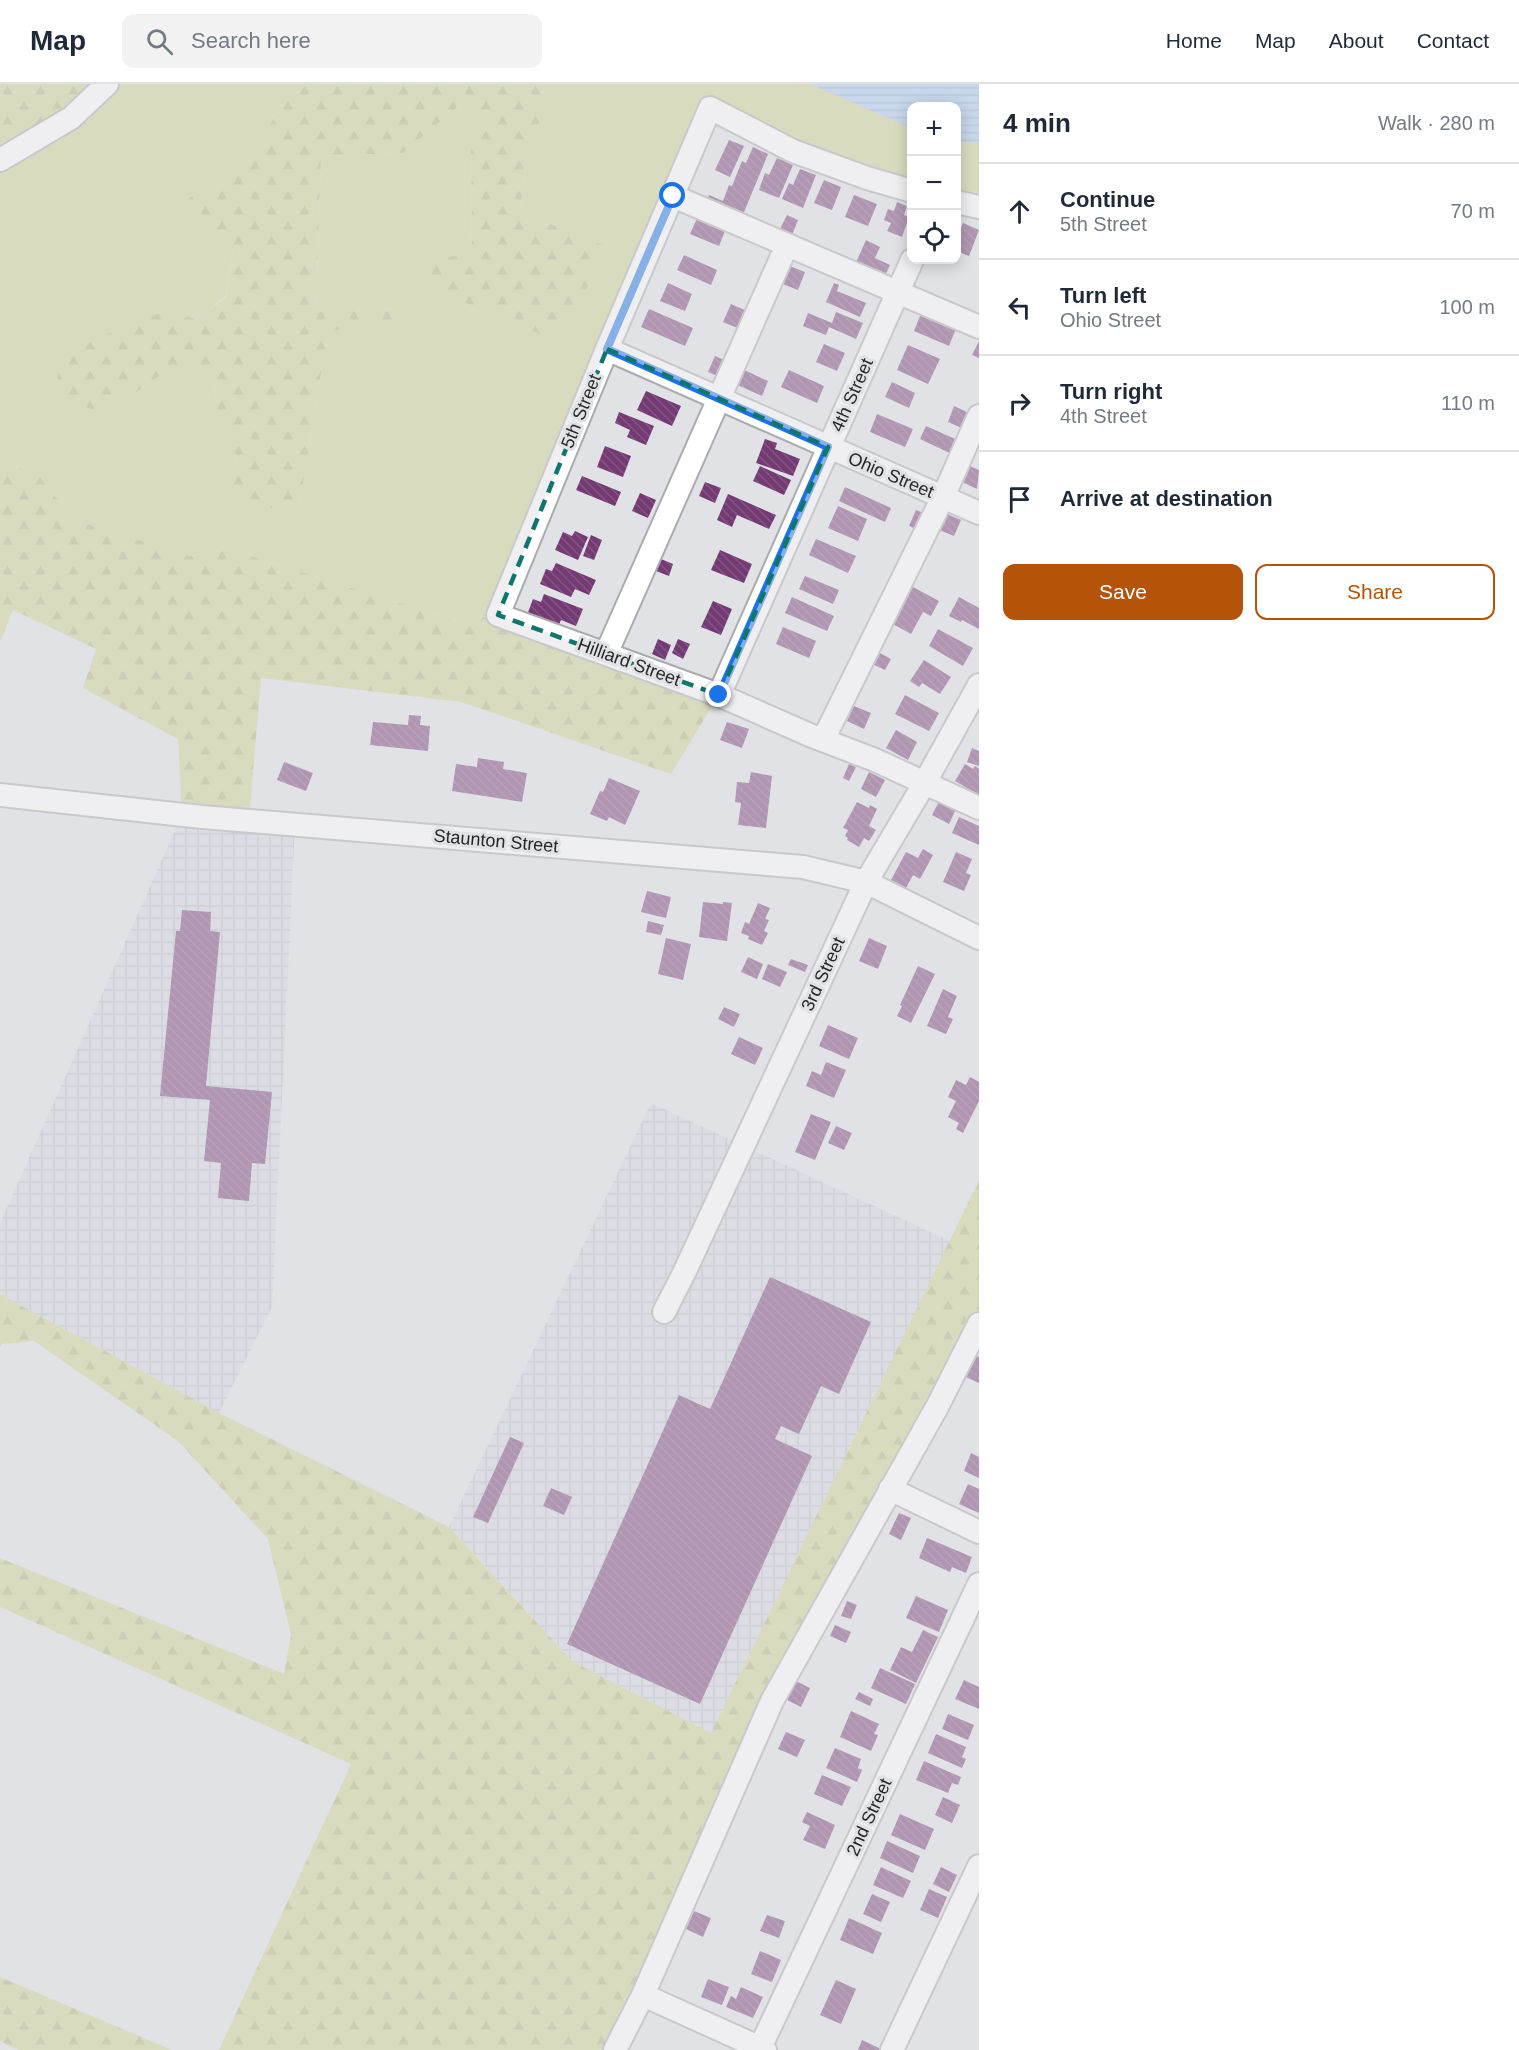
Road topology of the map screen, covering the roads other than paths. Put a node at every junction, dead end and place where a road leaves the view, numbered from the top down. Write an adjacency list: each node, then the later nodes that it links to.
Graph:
1 (107, 84): 2 (street)
2 (0, 160)
3 (907, 190): 4 (street, 5th Street)
4 (673, 196): 7 (street); 11 (street, 5th Street)
5 (961, 203): 6 (street)
6 (979, 207)
7 (787, 245): 9 (street); 12 (street)
8 (910, 264): 9 (street, 4th Street)
9 (897, 292): 10 (street); 14 (street, 4th Street)
10 (979, 327)
11 (607, 349): 12 (street, Ohio Street); 17 (street, 5th Street)
12 (719, 399): 14 (street, Ohio Street); 18 (street)
13 (979, 416): 15 (street)
14 (828, 447): 15 (street, Ohio Street); 20 (street, 4th Street)
15 (943, 497): 16 (street, Ohio Street); 21 (street)
16 (979, 513)
17 (498, 615): 18 (street, Hilliard Street)
18 (606, 654): 20 (street, Hilliard Street)
19 (979, 685): 22 (street, 3rd Street)
20 (719, 695): 21 (street, Hilliard Street)
21 (823, 740): 22 (street, Hilliard Street)
22 (924, 784): 24 (street, Hilliard Street); 25 (street, 3rd Street)
23 (0, 795): 25 (street, Staunton Street)
24 (979, 808)
25 (866, 882): 26 (street, Staunton Street); 27 (street, 3rd Street)
26 (979, 938)
27 (664, 1312)
28 (979, 1324): 29 (street)
29 (890, 1489): 30 (street); 33 (street)
30 (979, 1533)
31 (979, 1584): 34 (street, 2nd Street)
32 (979, 1866): 36 (street)
33 (643, 1995): 34 (street); 35 (street)
34 (762, 2049)
35 (615, 2050)
36 (892, 2050)

